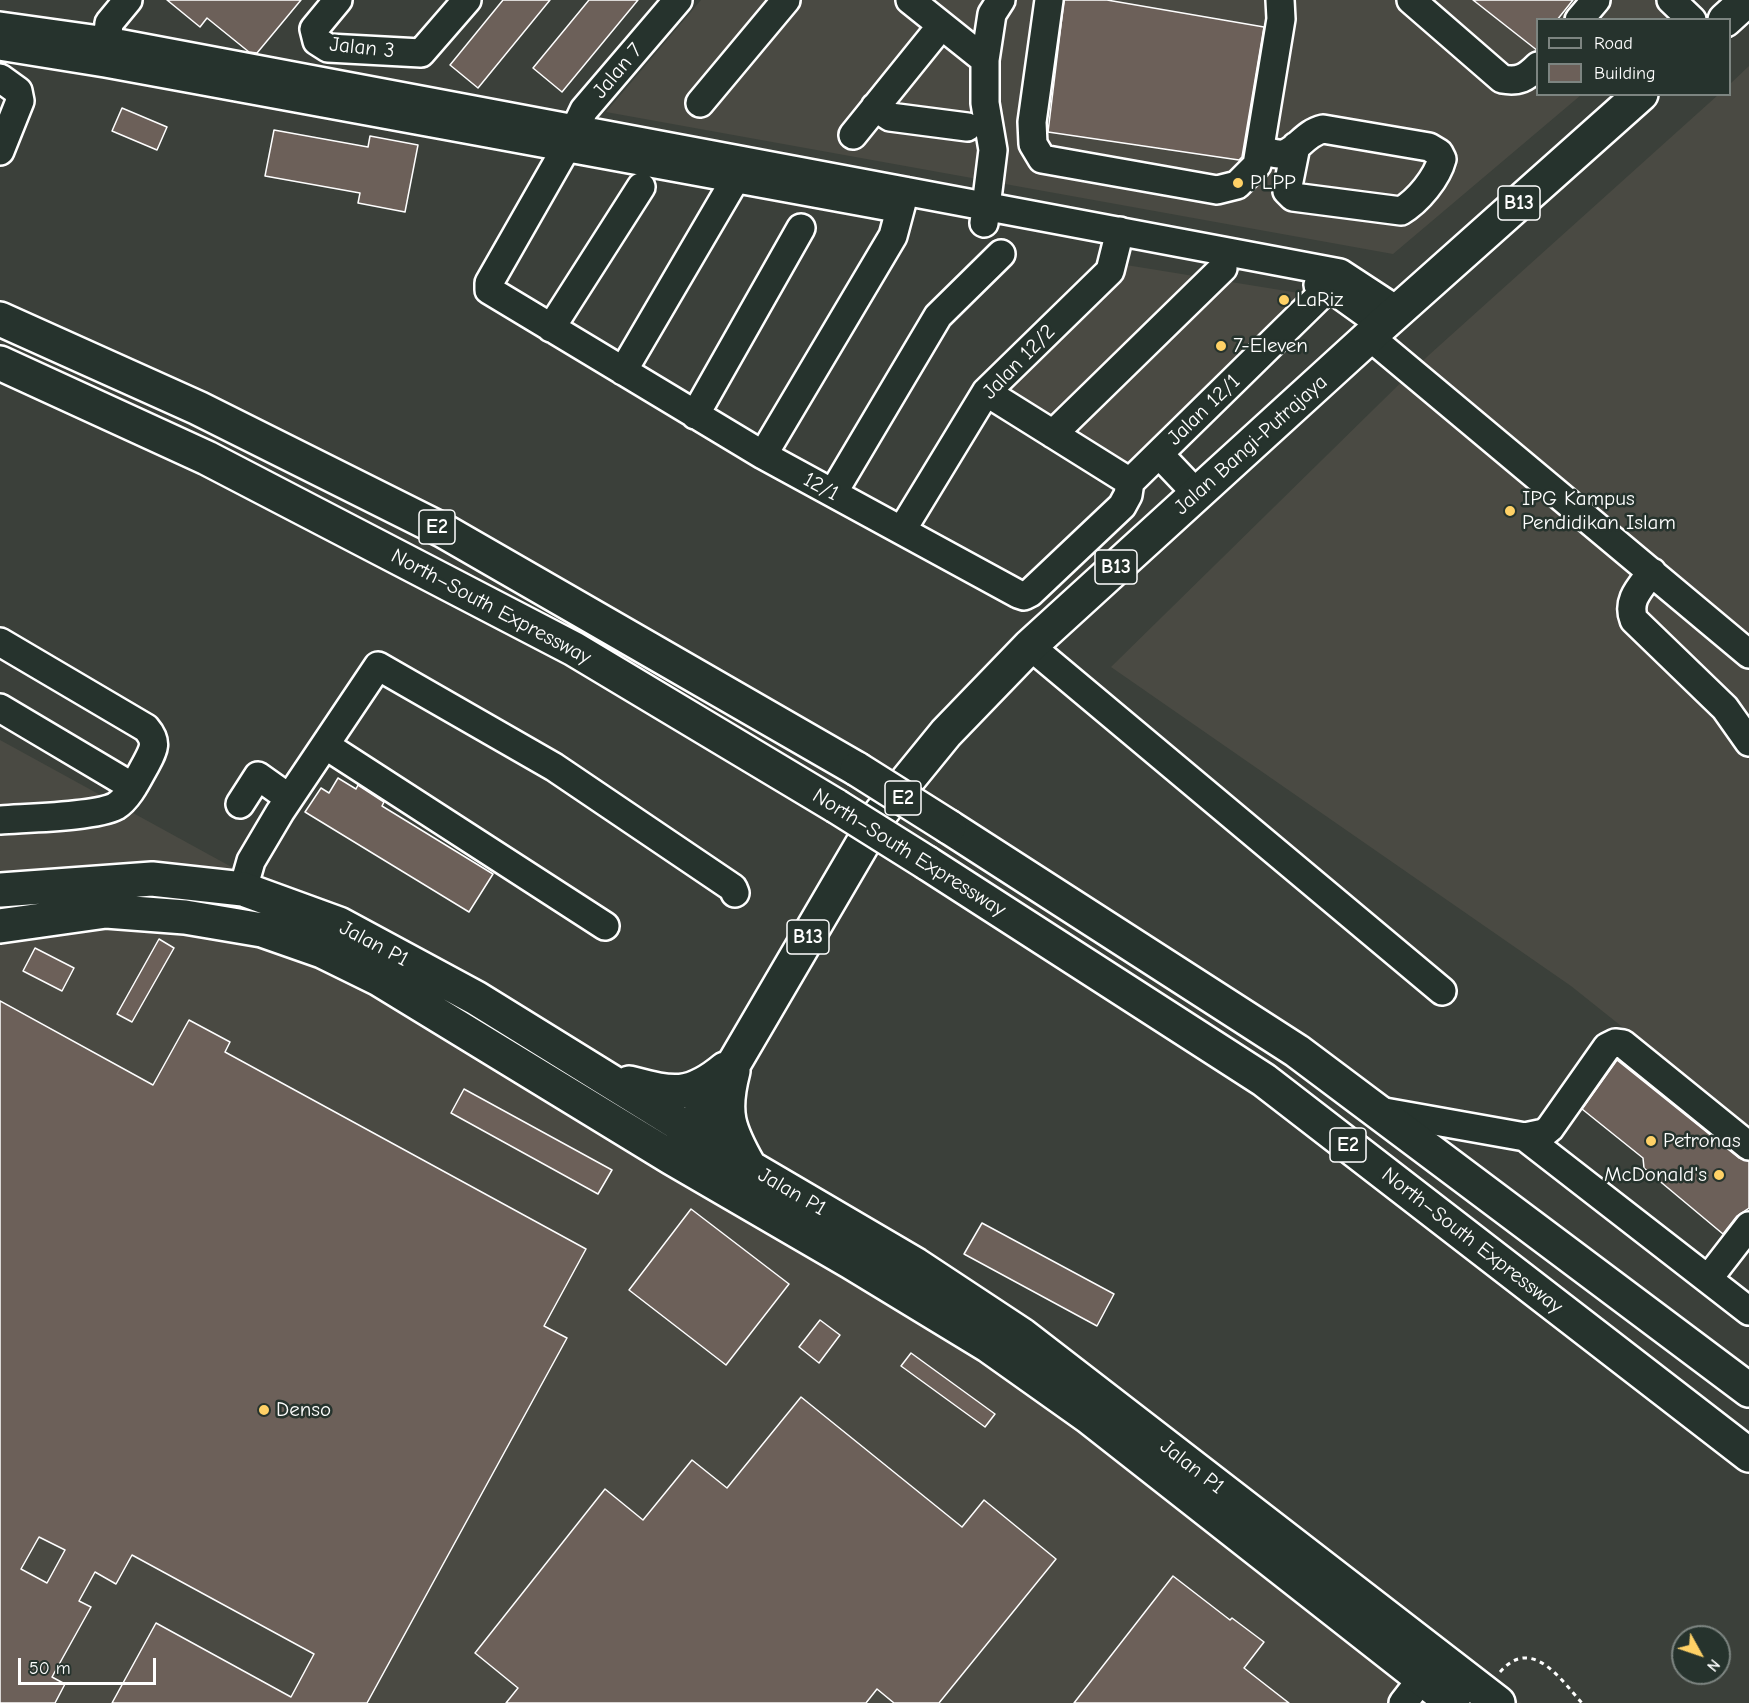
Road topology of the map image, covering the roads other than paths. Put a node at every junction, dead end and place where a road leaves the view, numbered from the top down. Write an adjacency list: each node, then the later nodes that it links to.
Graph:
1 (128, 0): 20 (street)
2 (338, 0): 3 (street, Jalan 3)
3 (467, 0)
4 (678, 0): 29 (street, Jalan 7)
5 (786, 0): 25 (street)
6 (910, 0): 18 (street)
7 (1001, 0): 21 (street)
8 (1049, 0): 31 (street)
9 (1280, 0): 31 (street)
10 (1411, 0): 22 (street)
11 (1596, 0): 14 (street)
12 (1671, 0): 15 (street)
13 (1747, 0): 16 (main road)
14 (1581, 18)
15 (1690, 18)
16 (1727, 18)
17 (0, 26): 20 (street)
18 (941, 26): 21 (street); 26 (street)
19 (0, 46): 20 (street)
20 (106, 52): 29 (street)
21 (985, 60): 36 (street)
22 (1536, 68)
23 (0, 78): 32 (street)
24 (1639, 96): 43 (main road, Jalan Bangi-Putrajaya / B13)
25 (700, 103)
26 (875, 107): 27 (street); 28 (street)
27 (967, 127)
28 (853, 135)
29 (571, 138): 33 (street); 35 (street); 44 (street, Jalan 7)
30 (1296, 146): 30 (street); 31 (street)
31 (1260, 150)
32 (0, 151)
33 (736, 178): 35 (street); 46 (street)
34 (641, 187): 44 (street)
35 (903, 200): 36 (street); 51 (street)
36 (985, 215): 38 (street)
37 (801, 228): 48 (street)
38 (1118, 240): 40 (street); 43 (street); 47 (street, Jalan 12/2)
39 (1001, 254): 53 (street)
40 (1223, 268): 41 (street); 49 (street)
41 (1329, 287): 43 (street); 50 (street, Jalan 12/1)
42 (0, 319): 77 (main road, North–South Expressway / E2, bridge)
43 (1383, 324): 54 (main road, Jalan Bangi-Putrajaya / B13); 56 (street)
44 (551, 328): 46 (street, 12/1)
45 (0, 363): 88 (main road, North–South Expressway / E2, bridge)
46 (623, 371): 48 (street, 12/1)
47 (986, 392): 49 (street); 55 (street, Jalan 12/2)
48 (695, 415): 51 (street, 12/1)
49 (1053, 434): 52 (street)
50 (1159, 454): 52 (street, Jalan 12/1); 54 (street)
51 (763, 455): 53 (street, 12/1)
52 (1130, 482): 55 (street, 12/1)
53 (833, 493): 55 (street, 12/1)
54 (1197, 494): 58 (main road, Jalan Bangi-Putrajaya / B13)
55 (902, 530)
56 (1652, 572): 59 (street); 61 (street)
57 (0, 642): 63 (street)
58 (1030, 646): 72 (street); 75 (main road, Jalan Bangi-Putrajaya / B13)
59 (1749, 654)
60 (0, 708): 63 (street)
61 (1749, 742)
62 (325, 745): 64 (street); 69 (street); 71 (street)
63 (133, 787): 66 (street)
64 (289, 798): 65 (street); 68 (street)
65 (240, 804)
66 (0, 820)
67 (0, 890): 68 (main road, Jalan P1)
68 (243, 890): 73 (main road, Jalan P1)
69 (735, 893)
70 (0, 926): 74 (main road, Jalan P1)
71 (605, 926)
72 (1442, 991)
73 (477, 998): 74 (street); 76 (main road, Jalan P1)
74 (460, 1026): 81 (main road, Jalan P1)
75 (736, 1060): 76 (main road); 78 (main road, B13); 82 (main road)
76 (598, 1075): 78 (main road, Jalan P1)
77 (1378, 1111): 79 (street); 87 (main road, North–South Expressway / E2)
78 (690, 1130): 81 (main road, B13); 82 (main road, Jalan P1)
79 (1525, 1137): 80 (street); 85 (street)
80 (1749, 1146)
81 (672, 1158): 84 (main road, Jalan P1)
82 (749, 1167): 84 (main road, Jalan P1)
83 (1749, 1226): 85 (street)
84 (907, 1278): 89 (main road, Jalan P1)
85 (1708, 1279): 86 (street)
86 (1749, 1311)
87 (1749, 1390)
88 (1749, 1455)
89 (1421, 1680): 90 (main road, Jalan P1); 91 (main road, Jalan P1)
90 (1490, 1697)
91 (1453, 1703)

